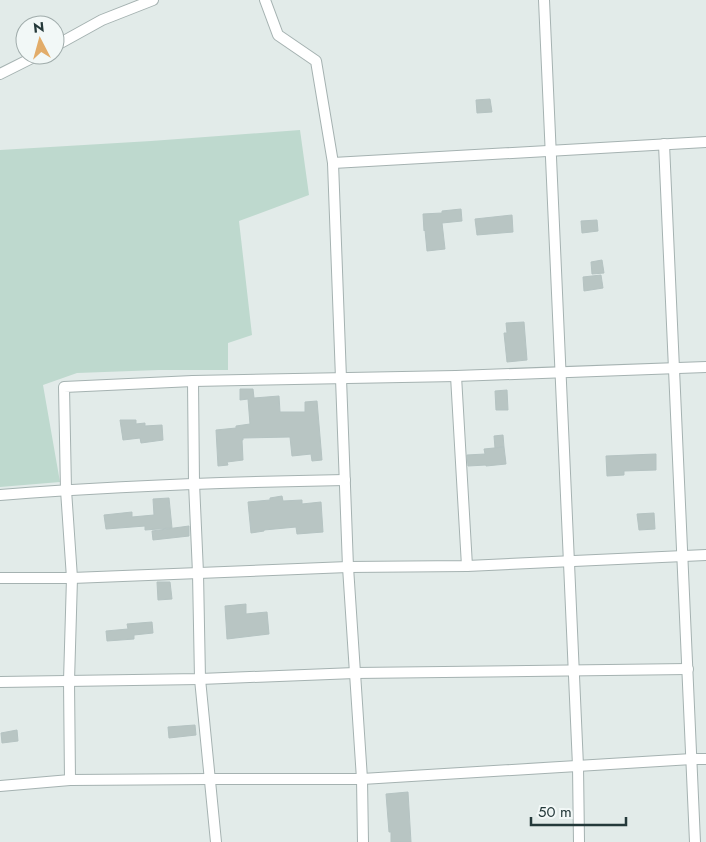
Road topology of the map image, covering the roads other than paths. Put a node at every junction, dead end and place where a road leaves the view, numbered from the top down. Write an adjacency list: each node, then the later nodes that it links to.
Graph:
1 (153, 0): 4 (street)
2 (265, 0): 10 (street)
3 (544, 0): 9 (street)
4 (65, 40)
5 (18, 65): 6 (street)
6 (0, 74)
7 (706, 142): 8 (street)
8 (664, 144): 9 (street); 12 (street)
9 (551, 150): 10 (street); 13 (street)
10 (333, 163): 15 (street)
11 (706, 367): 12 (street)
12 (674, 368): 13 (street); 21 (street)
13 (561, 373): 14 (street); 23 (street)
14 (456, 376): 15 (street); 24 (street)
15 (341, 378): 16 (street); 17 (street)
16 (193, 381): 18 (street); 19 (street)
17 (345, 480): 18 (street); 25 (street)
18 (194, 483): 19 (street); 26 (street)
19 (66, 490): 20 (street); 28 (street)
20 (0, 494)
21 (682, 556): 22 (street); 23 (street); 29 (street)
22 (706, 556)
23 (569, 562): 24 (street); 30 (street)
24 (467, 566): 25 (street)
25 (348, 568): 26 (street); 31 (street)
26 (198, 573): 28 (street); 32 (street)
27 (0, 578): 28 (street)
28 (72, 578): 33 (street)
29 (688, 669): 30 (street); 35 (street)
30 (574, 670): 31 (street); 37 (street)
31 (355, 673): 32 (street); 40 (street)
32 (200, 679): 33 (street); 38 (street)
33 (69, 681): 34 (street); 39 (street)
34 (0, 682)
35 (692, 758): 36 (street); 37 (street); 45 (street)
36 (706, 759)
37 (578, 766): 40 (street); 44 (street)
38 (210, 779): 39 (street); 40 (street); 42 (street)
39 (70, 780): 41 (street)
40 (362, 780): 43 (street)
41 (0, 786)
42 (216, 842)
43 (363, 842)
44 (579, 842)
45 (695, 842)

